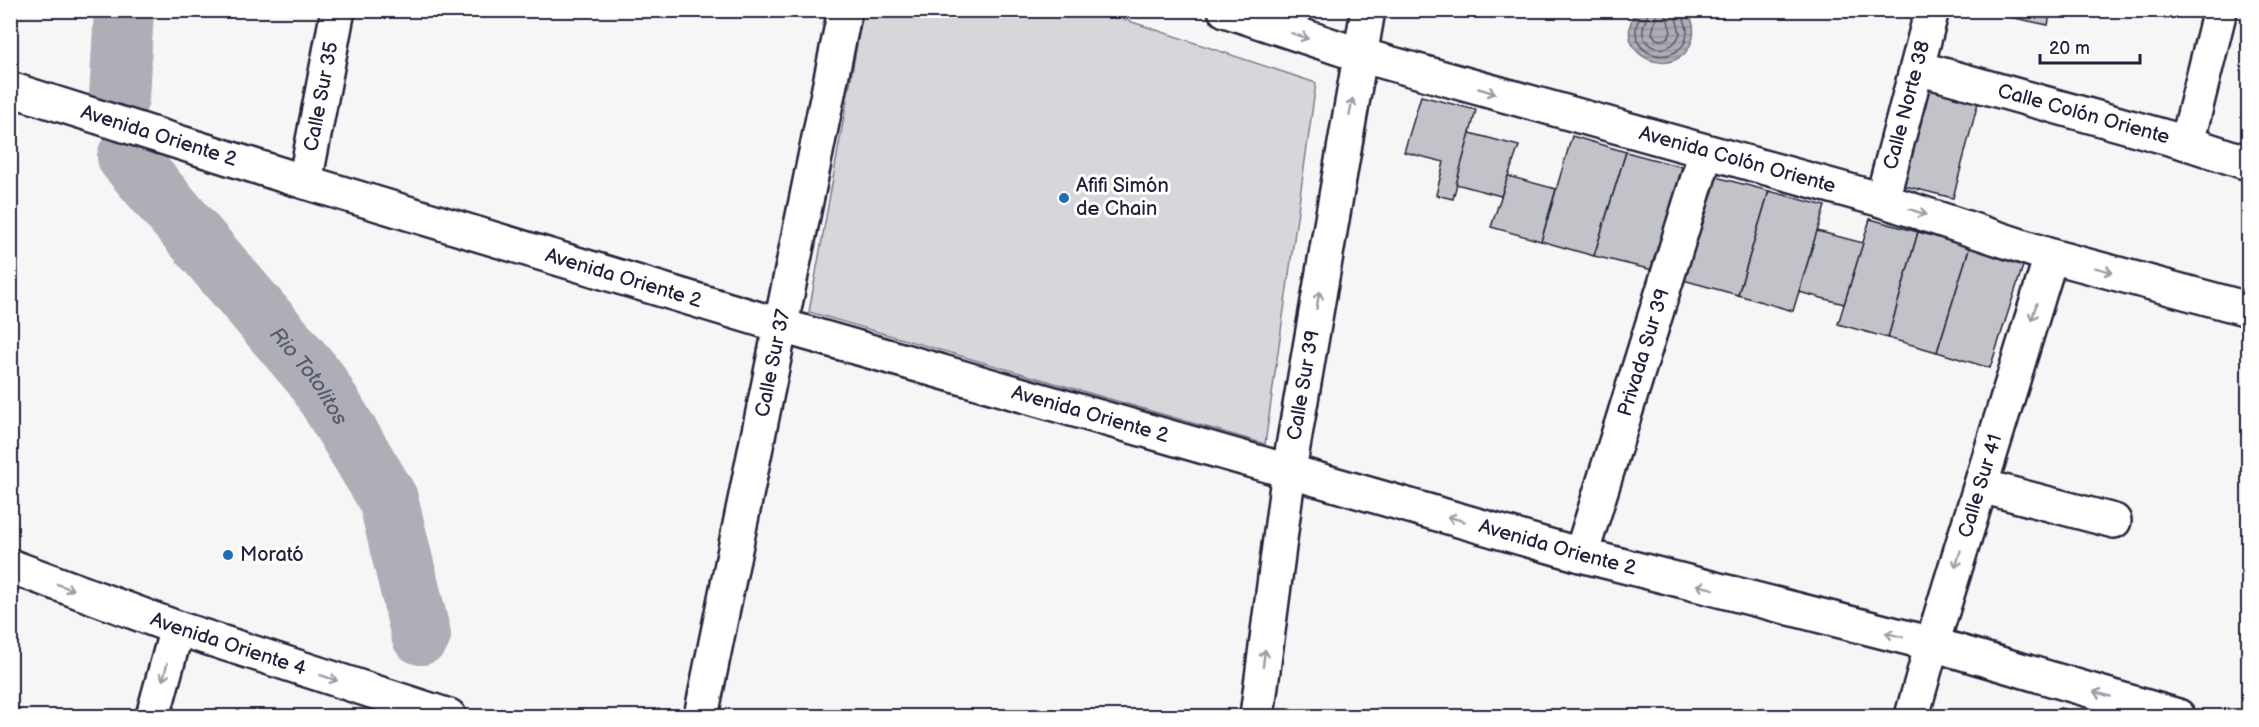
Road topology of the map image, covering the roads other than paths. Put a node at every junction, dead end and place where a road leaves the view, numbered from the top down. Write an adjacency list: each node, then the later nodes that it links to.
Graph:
1 (338, 10): 13 (street, Calle Sur 35)
2 (845, 10): 17 (street, Calle Sur 37)
3 (1225, 10): 7 (street, Avenida Colón Oriente, one-way to 7)
4 (1368, 10): 7 (street, Calle Sur 39)
5 (1932, 10): 8 (street, Calle Norte 38)
6 (2220, 10): 10 (street)
7 (1360, 56): 11 (street, Avenida Colón Oriente, one-way to 11); 18 (street, Calle Sur 39, one-way to 7)
8 (1918, 68): 10 (street, Calle Colón Oriente); 14 (street, Calle Norte 38)
9 (10, 89): 13 (street, Avenida Oriente 2)
10 (2187, 143): 12 (street, Calle Colón Oriente)
11 (1706, 152): 14 (street, Avenida Colón Oriente); 21 (street, Privada Sur 39)
12 (2248, 163)
13 (305, 182): 17 (street, Avenida Oriente 2)
14 (1882, 200): 15 (street, Avenida Colón Oriente, one-way to 15)
15 (2051, 256): 16 (street, Avenida Colón Oriente, one-way to 16); 19 (street, Calle Sur 41, one-way to 19)
16 (2248, 309)
17 (782, 326): 18 (street, Avenida Oriente 2); 27 (street, Calle Sur 37)
18 (1289, 470): 21 (street, Avenida Oriente 2, one-way to 18); 28 (street, Calle Sur 39, one-way to 18)
19 (1981, 486): 20 (street); 24 (street, Calle Sur 41, one-way to 24)
20 (2114, 521)
21 (1581, 555): 24 (street, Avenida Oriente 2, one-way to 21)
22 (10, 566): 23 (street, Avenida Oriente 4, one-way to 23)
23 (177, 628): 25 (street, one-way to 25); 26 (street, Avenida Oriente 4, one-way to 26)
24 (1932, 644): 29 (street, Calle Sur 41); 30 (street, Avenida Oriente 2, one-way to 24)
25 (153, 717)
26 (449, 717)
27 (701, 717)
28 (1257, 717)
29 (1911, 717)
30 (2178, 717)

